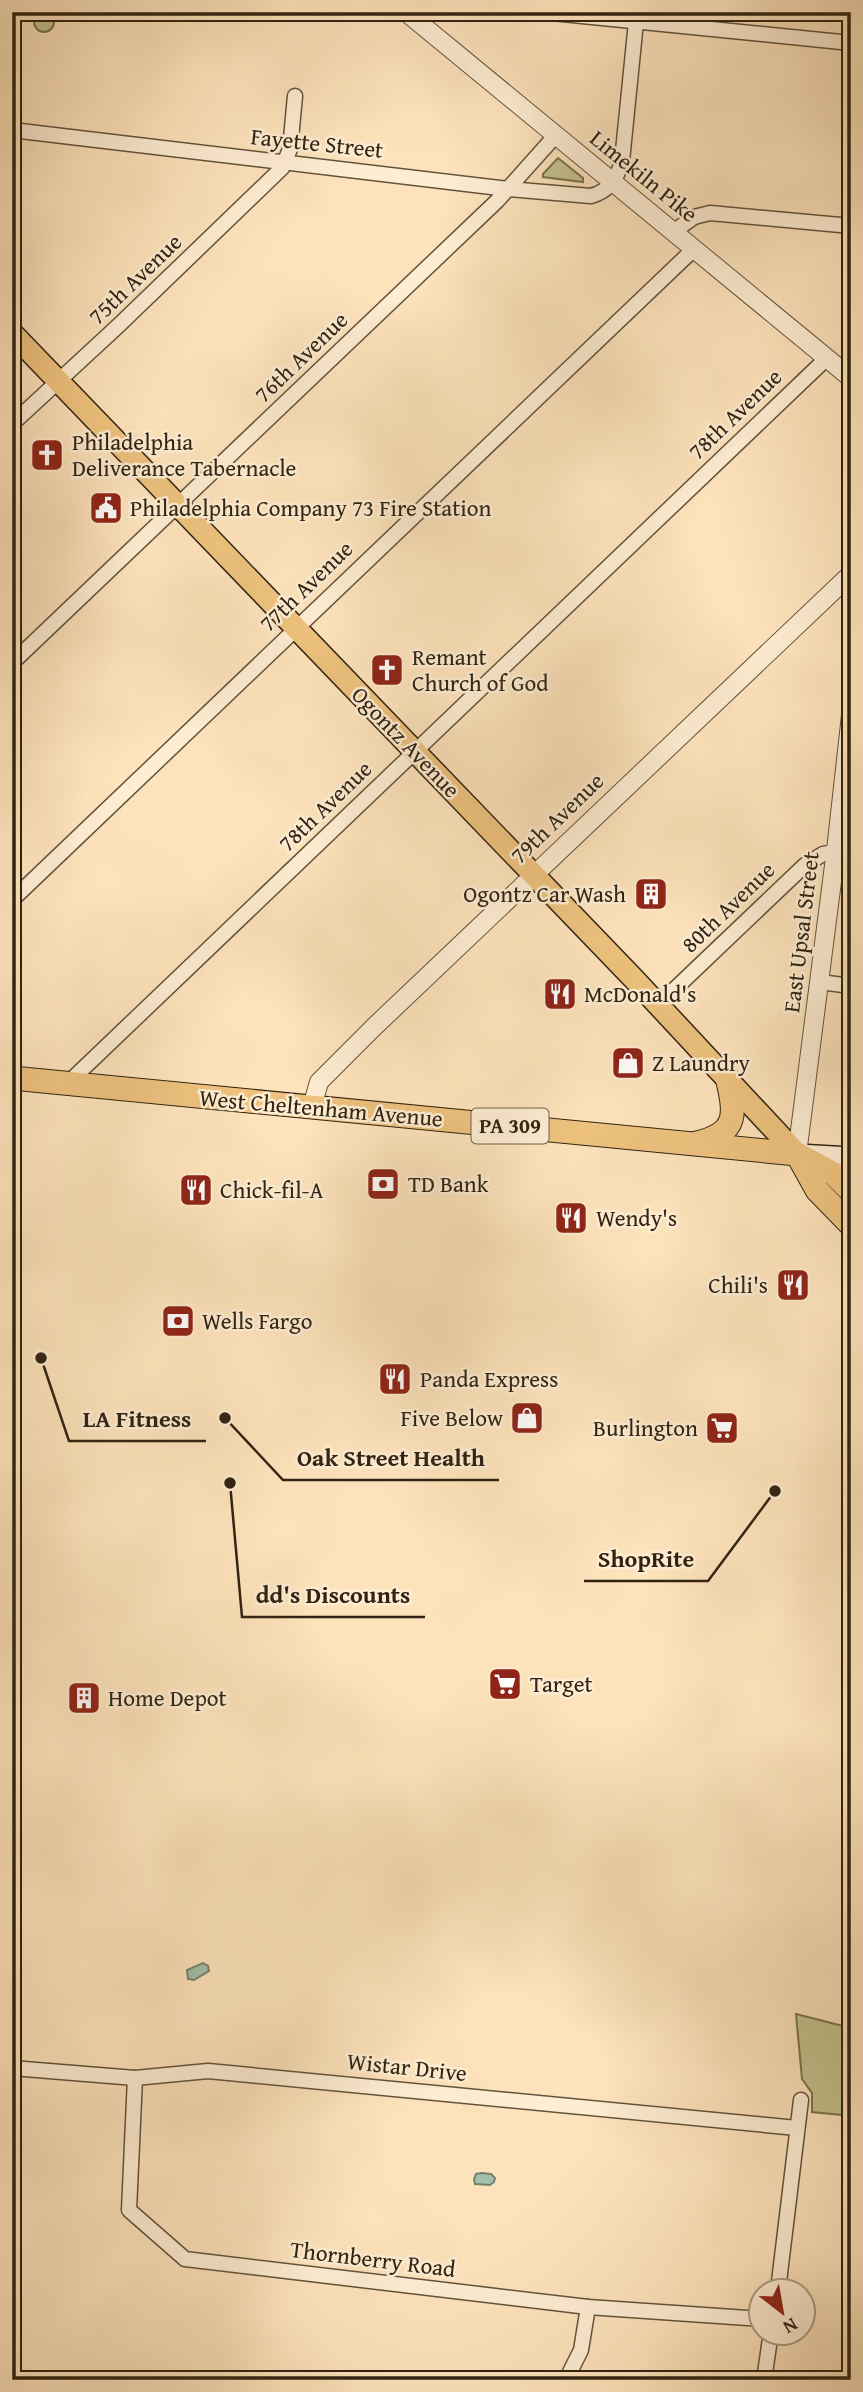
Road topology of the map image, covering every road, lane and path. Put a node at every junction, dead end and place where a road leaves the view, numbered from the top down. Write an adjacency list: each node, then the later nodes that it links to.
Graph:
1 (406, 12): 7 (street, Limekiln Pike)
2 (542, 12): 3 (street)
3 (637, 17): 4 (street); 9 (street)
4 (851, 43)
5 (295, 96): 8 (street)
6 (12, 130): 8 (street, Fayette Street)
7 (555, 135): 9 (street, Limekiln Pike); 10 (street, 76th Avenue)
8 (286, 163): 10 (street, Fayette Street); 17 (street, 75th Avenue)
9 (613, 183): 10 (street, Fayette Street); 12 (street, Limekiln Pike)
10 (508, 189): 19 (street, 76th Avenue)
11 (851, 226): 12 (street)
12 (673, 232): 13 (street, Limekiln Pike)
13 (694, 249): 15 (street, Limekiln Pike); 21 (street, 77th Avenue)
14 (12, 333): 17 (main road, Ogontz Avenue)
15 (827, 358): 16 (street, Limekiln Pike); 24 (street, 78th Avenue)
16 (851, 378)
17 (59, 381): 18 (street, 75th Avenue); 19 (main road, Ogontz Avenue)
18 (12, 424)
19 (178, 504): 21 (main road, Ogontz Avenue); 22 (street, 76th Avenue)
20 (851, 574): 26 (street, 79th Avenue)
21 (296, 627): 24 (main road, Ogontz Avenue); 27 (street, 77th Avenue)
22 (12, 663)
23 (851, 715): 25 (street, East Upsal Street)
24 (414, 751): 26 (main road, Ogontz Avenue); 33 (street, 78th Avenue)
25 (843, 850): 28 (street, East Upsal Street); 30 (street, 80th Avenue)
26 (533, 875): 30 (main road, Ogontz Avenue); 34 (street, 79th Avenue)
27 (12, 900)
28 (820, 982): 29 (street); 36 (street, East Upsal Street)
29 (851, 986)
30 (658, 1006): 31 (main road, Ogontz Avenue)
31 (727, 1077): 35 (highway); 36 (main road, Ogontz Avenue)
32 (12, 1078): 33 (highway, West Cheltenham Avenue / PA 309)
33 (68, 1083): 34 (highway, West Cheltenham Avenue / PA 309)
34 (312, 1107): 35 (highway, West Cheltenham Avenue / PA 309)
35 (697, 1143): 36 (highway, West Cheltenham Avenue / PA 309)
36 (797, 1153): 37 (main road); 38 (highway, Ogontz Avenue / PA 309); 39 (highway, Ogontz Avenue)
37 (851, 1157)
38 (851, 1191)
39 (851, 1225)
40 (12, 2068): 41 (street, Wistar Drive)
41 (135, 2078): 43 (street, Wistar Drive); 45 (street, Thornberry Road)
42 (802, 2100): 43 (street)
43 (797, 2128): 44 (street)
44 (780, 2276)
45 (587, 2307): 46 (street, Thornberry Road); 48 (street)
46 (748, 2318)
47 (769, 2346): 49 (street)
48 (566, 2380)
49 (764, 2380)

